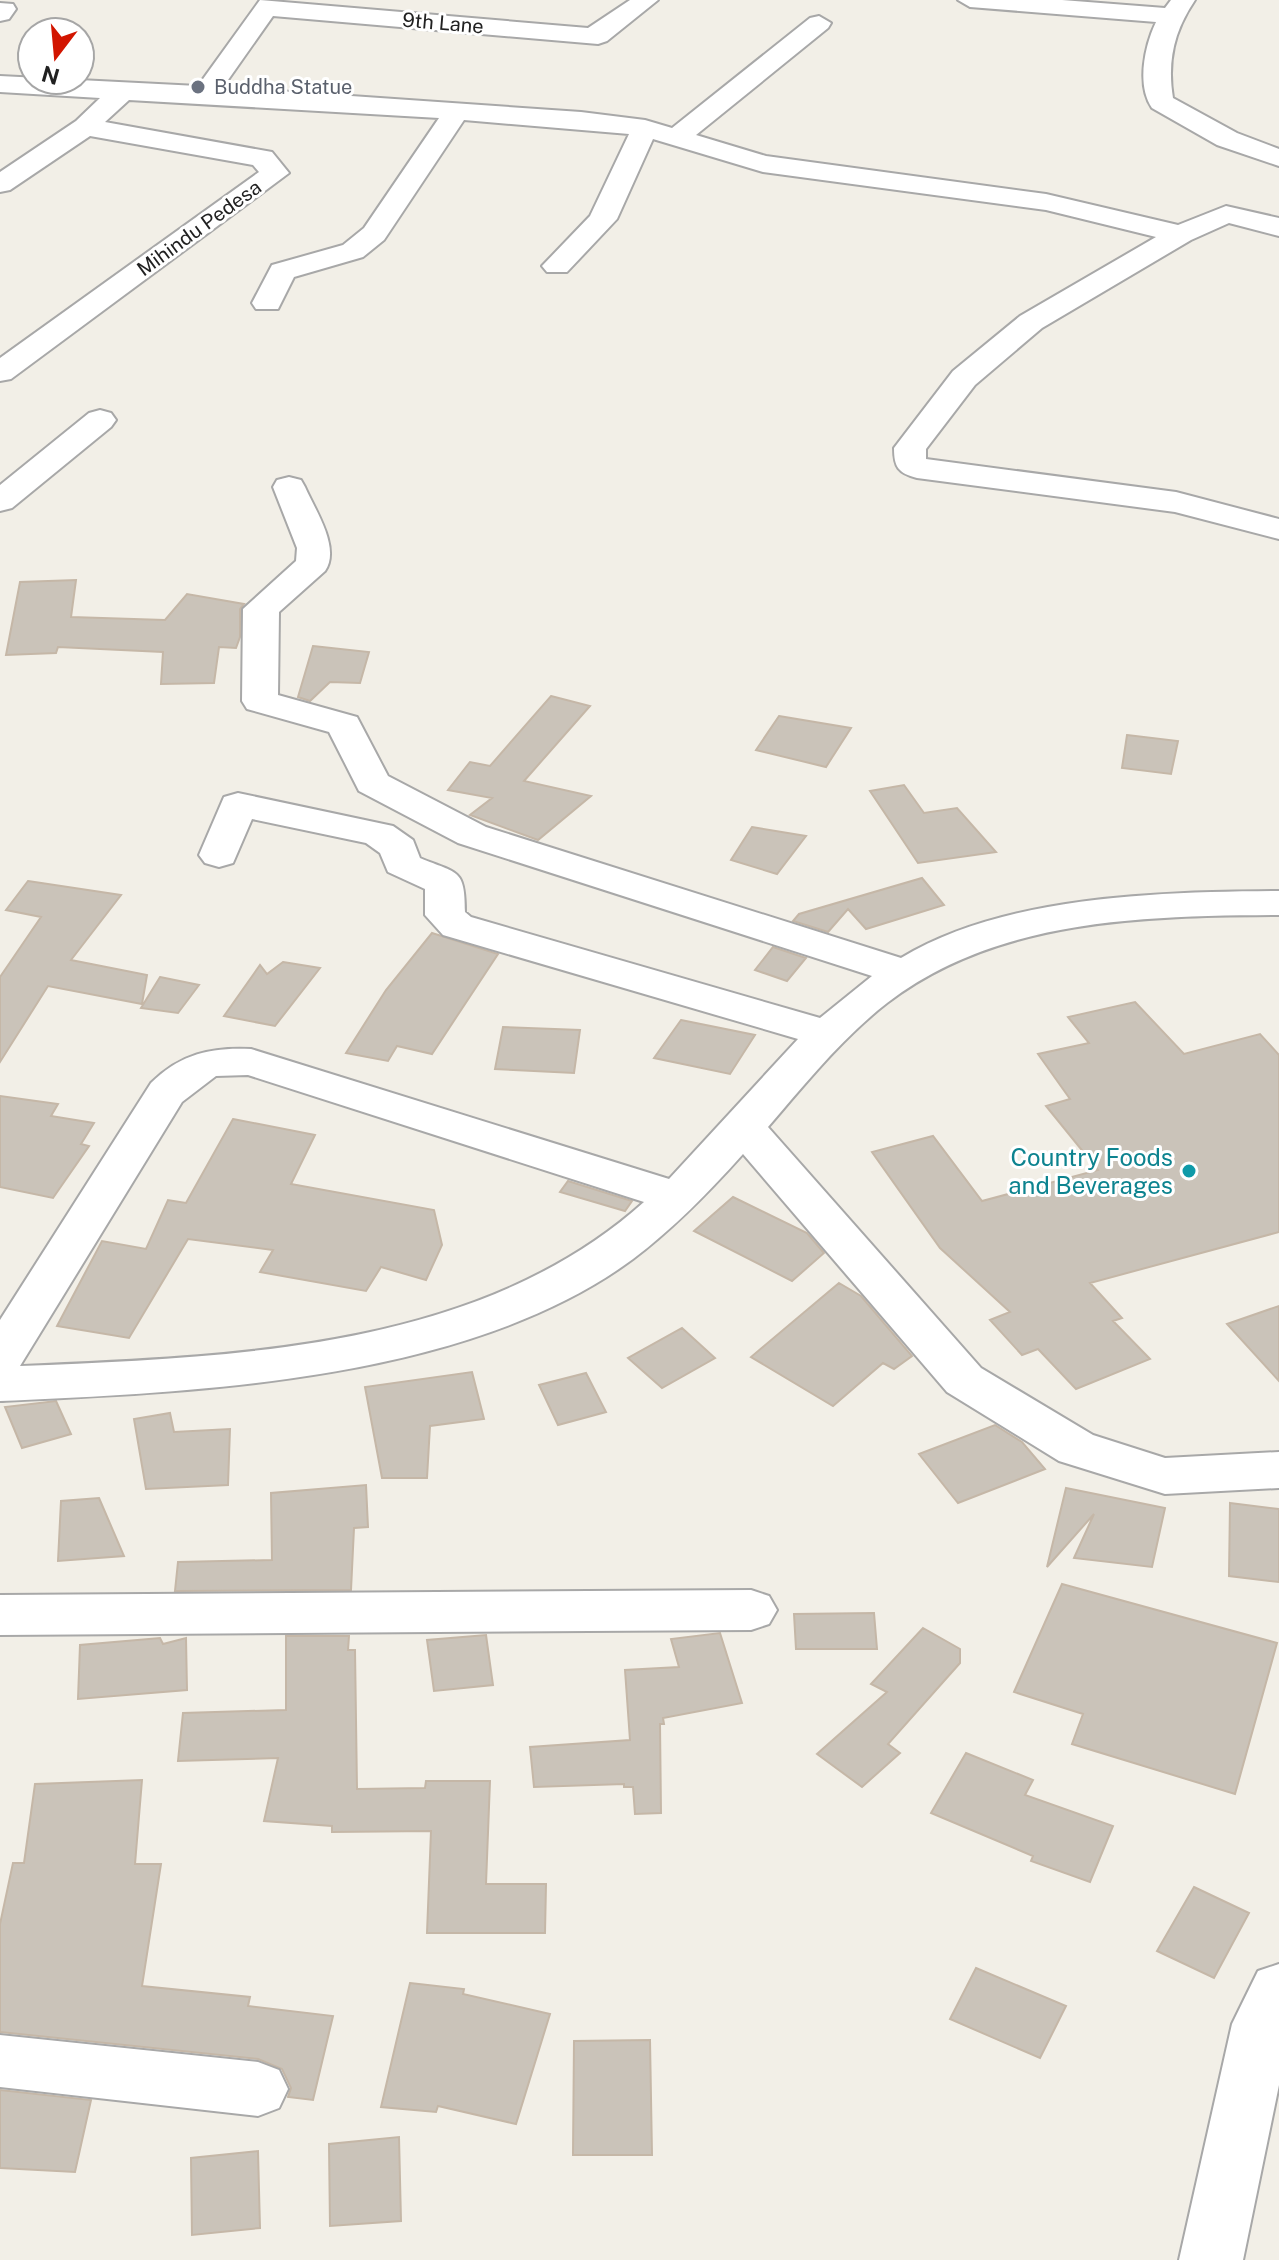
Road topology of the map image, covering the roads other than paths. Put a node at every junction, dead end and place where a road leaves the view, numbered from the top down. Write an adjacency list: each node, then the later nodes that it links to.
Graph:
1 (646, 0): 3 (street, 9th Lane)
2 (970, 0): 4 (street)
3 (269, 4): 8 (street)
4 (1176, 8): 13 (street)
5 (819, 23): 12 (street)
6 (0, 84): 7 (street)
7 (122, 92): 8 (street); 10 (street)
8 (205, 94): 9 (street)
9 (457, 111): 11 (street); 18 (street)
10 (85, 127): 14 (street); 19 (street, Mihindu Pedesa)
11 (645, 128): 12 (street); 17 (street)
12 (676, 138): 16 (street)
13 (1279, 158)
14 (0, 184)
15 (1279, 227): 16 (street)
16 (1181, 234): 23 (street)
17 (557, 266)
18 (267, 303)
19 (0, 372)
20 (100, 420): 22 (street)
21 (289, 487): 26 (street)
22 (0, 501)
23 (1279, 529)
24 (219, 855): 27 (street)
25 (1279, 903): 26 (street)
26 (902, 972): 27 (street)
27 (827, 1034): 28 (street)
28 (744, 1127): 29 (street); 32 (street)
29 (678, 1197): 30 (street); 31 (street)
30 (0, 1359)
31 (0, 1384)
32 (1279, 1470)
33 (751, 1610): 34 (street)
34 (0, 1615)
35 (1279, 1989): 38 (street)
36 (0, 2061): 37 (street)
37 (258, 2089)
38 (1211, 2260)

